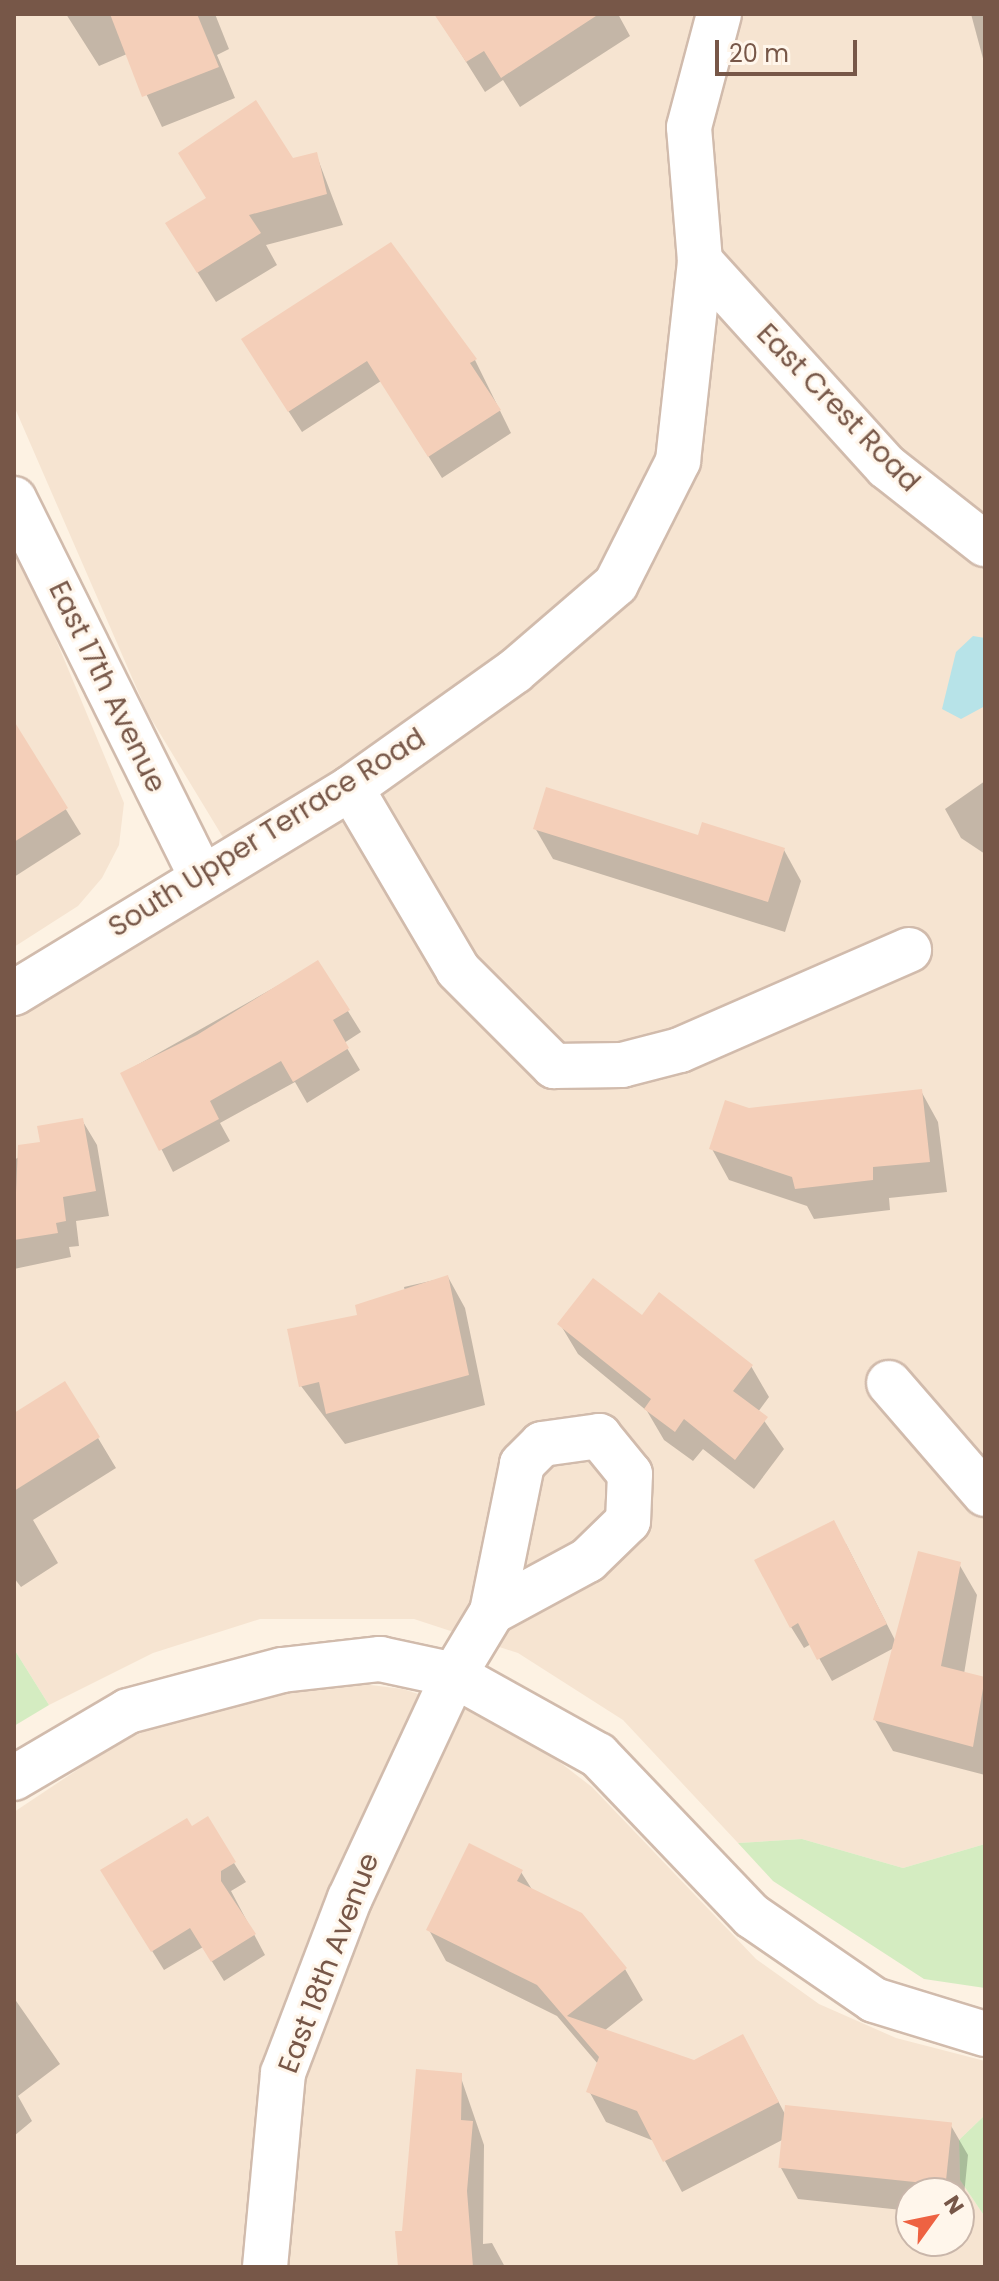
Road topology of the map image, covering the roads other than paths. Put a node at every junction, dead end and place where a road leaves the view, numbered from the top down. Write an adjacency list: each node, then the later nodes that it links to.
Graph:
1 (719, 14): 2 (street, South Upper Terrace Road)
2 (700, 261): 4 (street, East Crest Road); 5 (street, South Upper Terrace Road)
3 (14, 499): 6 (street, East 17th Avenue)
4 (985, 544)
5 (351, 788): 6 (street, South Upper Terrace Road); 7 (street)
6 (201, 875): 8 (street, South Upper Terrace Road)
7 (909, 950)
8 (14, 993)
9 (889, 1383): 10 (street)
10 (985, 1494)
11 (492, 1612): 12 (street, East 18th Avenue)
12 (454, 1675): 13 (street); 14 (street); 15 (street, East 18th Avenue)
13 (14, 1778)
14 (985, 2034)
15 (265, 2267)

